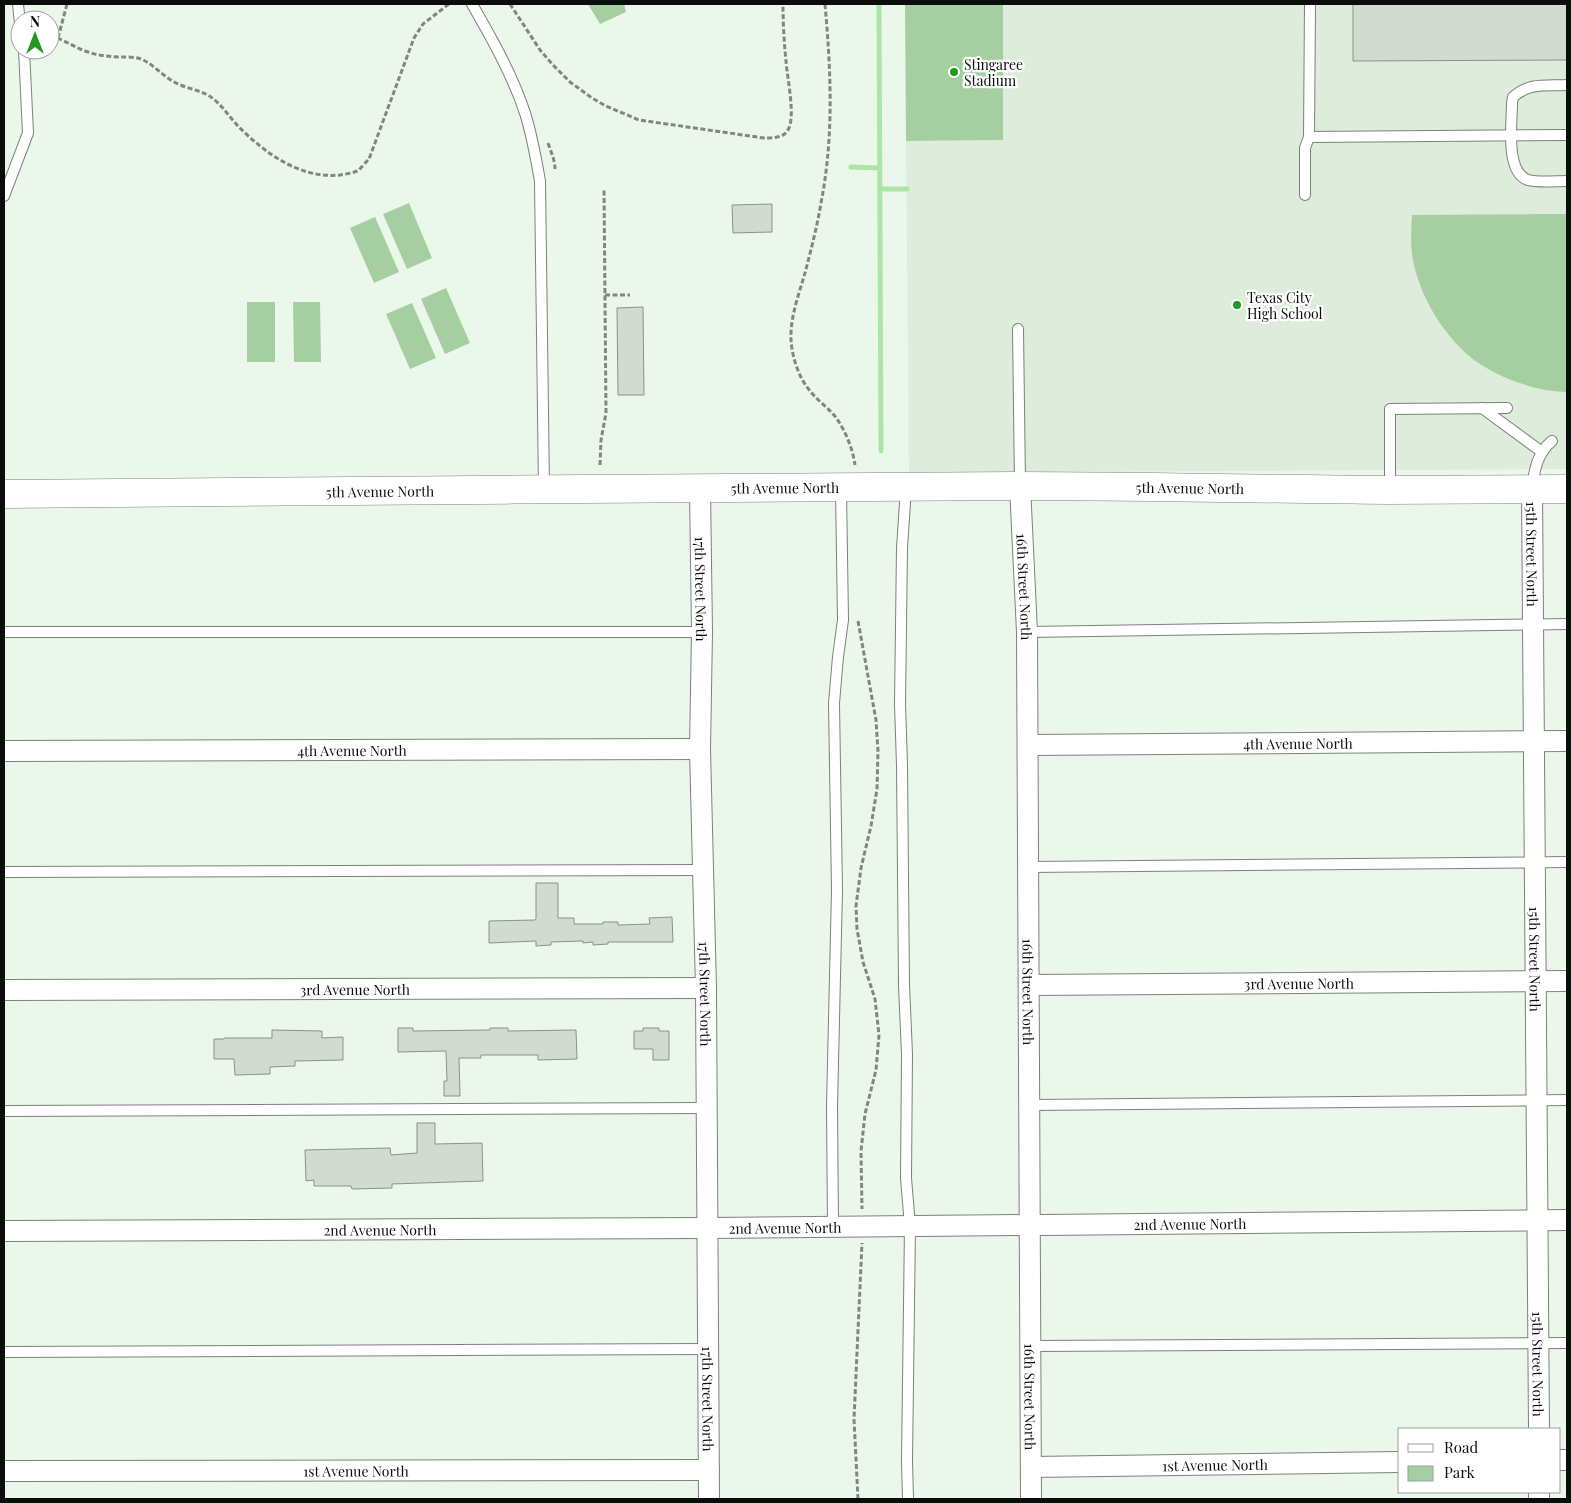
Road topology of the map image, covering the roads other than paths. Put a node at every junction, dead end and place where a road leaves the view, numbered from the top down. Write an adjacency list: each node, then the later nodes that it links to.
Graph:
1 (472, 4): 20 (lane)
2 (1310, 4): 7 (lane)
3 (24, 60): 10 (lane)
4 (1567, 85): 5 (lane)
5 (1512, 135): 6 (lane); 7 (lane); 8 (lane)
6 (1567, 135)
7 (1309, 137): 9 (lane)
8 (1567, 181)
9 (1305, 195)
10 (4, 196)
11 (1018, 329): 16 (lane)
12 (1482, 408): 13 (lane); 15 (lane); 23 (lane)
13 (1507, 408)
14 (1552, 441): 15 (lane)
15 (1542, 452): 22 (lane)
16 (1020, 486): 17 (street, 5th Avenue North); 23 (street, 5th Avenue North); 29 (street, 16th Street North)
17 (906, 487): 18 (street, 5th Avenue North); 53 (lane)
18 (841, 488): 21 (street, 5th Avenue North); 54 (lane)
19 (1567, 488): 22 (street, 5th Avenue North)
20 (544, 489): 21 (street, 5th Avenue North); 24 (street, 5th Avenue North)
21 (700, 489): 28 (street, 17th Street North)
22 (1532, 489): 23 (street, 5th Avenue North); 26 (street, 15th Street North)
23 (1390, 490)
24 (4, 494)
25 (1567, 624): 26 (lane)
26 (1533, 625): 29 (lane); 30 (street, 15th Street North)
27 (4, 632): 28 (lane)
28 (702, 632): 33 (street, 17th Street North)
29 (1027, 632): 32 (street, 16th Street North)
30 (1534, 741): 31 (street, 4th Avenue North); 32 (street, 4th Avenue North); 35 (street, 15th Street North)
31 (1567, 741)
32 (1028, 746): 37 (street, 16th Street North)
33 (700, 749): 34 (street, 4th Avenue North); 38 (street, 17th Street North)
34 (4, 752)
35 (1535, 862): 36 (lane); 37 (lane); 40 (street, 15th Street North)
36 (1567, 862)
37 (1029, 867): 42 (street, 16th Street North)
38 (703, 870): 39 (lane); 43 (street, 17th Street North)
39 (4, 872)
40 (1536, 981): 41 (street, 3rd Avenue North); 42 (street, 3rd Avenue North); 46 (street, 15th Street North)
41 (1567, 981)
42 (1030, 985): 47 (street, 16th Street North)
43 (706, 988): 44 (street, 3rd Avenue North); 48 (street, 17th Street North)
44 (4, 990)
45 (1567, 1100): 46 (lane)
46 (1537, 1101): 47 (lane); 50 (street, 15th Street North)
47 (1030, 1105): 52 (street, 16th Street North)
48 (706, 1108): 49 (lane); 55 (street, 17th Street North)
49 (4, 1111)
50 (1537, 1220): 51 (street, 2nd Avenue North); 52 (street, 2nd Avenue North); 57 (street, 15th Street North)
51 (1567, 1220)
52 (1030, 1225): 53 (street, 2nd Avenue North); 59 (street, 16th Street North)
53 (910, 1226): 54 (street, 2nd Avenue North); 68 (lane)
54 (832, 1227): 55 (street, 2nd Avenue North)
55 (707, 1228): 56 (street, 2nd Avenue North); 60 (street, 17th Street North)
56 (4, 1231)
57 (1538, 1343): 58 (lane); 59 (lane); 62 (street, 15th Street North)
58 (1567, 1343)
59 (1030, 1346): 64 (street, 16th Street North)
60 (708, 1349): 61 (lane); 65 (street, 17th Street North)
61 (4, 1352)
62 (1539, 1428)
63 (1398, 1462): 64 (street, 1st Avenue North)
64 (1031, 1466): 69 (street, 16th Street North)
65 (709, 1470): 66 (street, 1st Avenue North); 67 (street, 17th Street North)
66 (4, 1471)
67 (709, 1499)
68 (908, 1499)
69 (1031, 1499)

